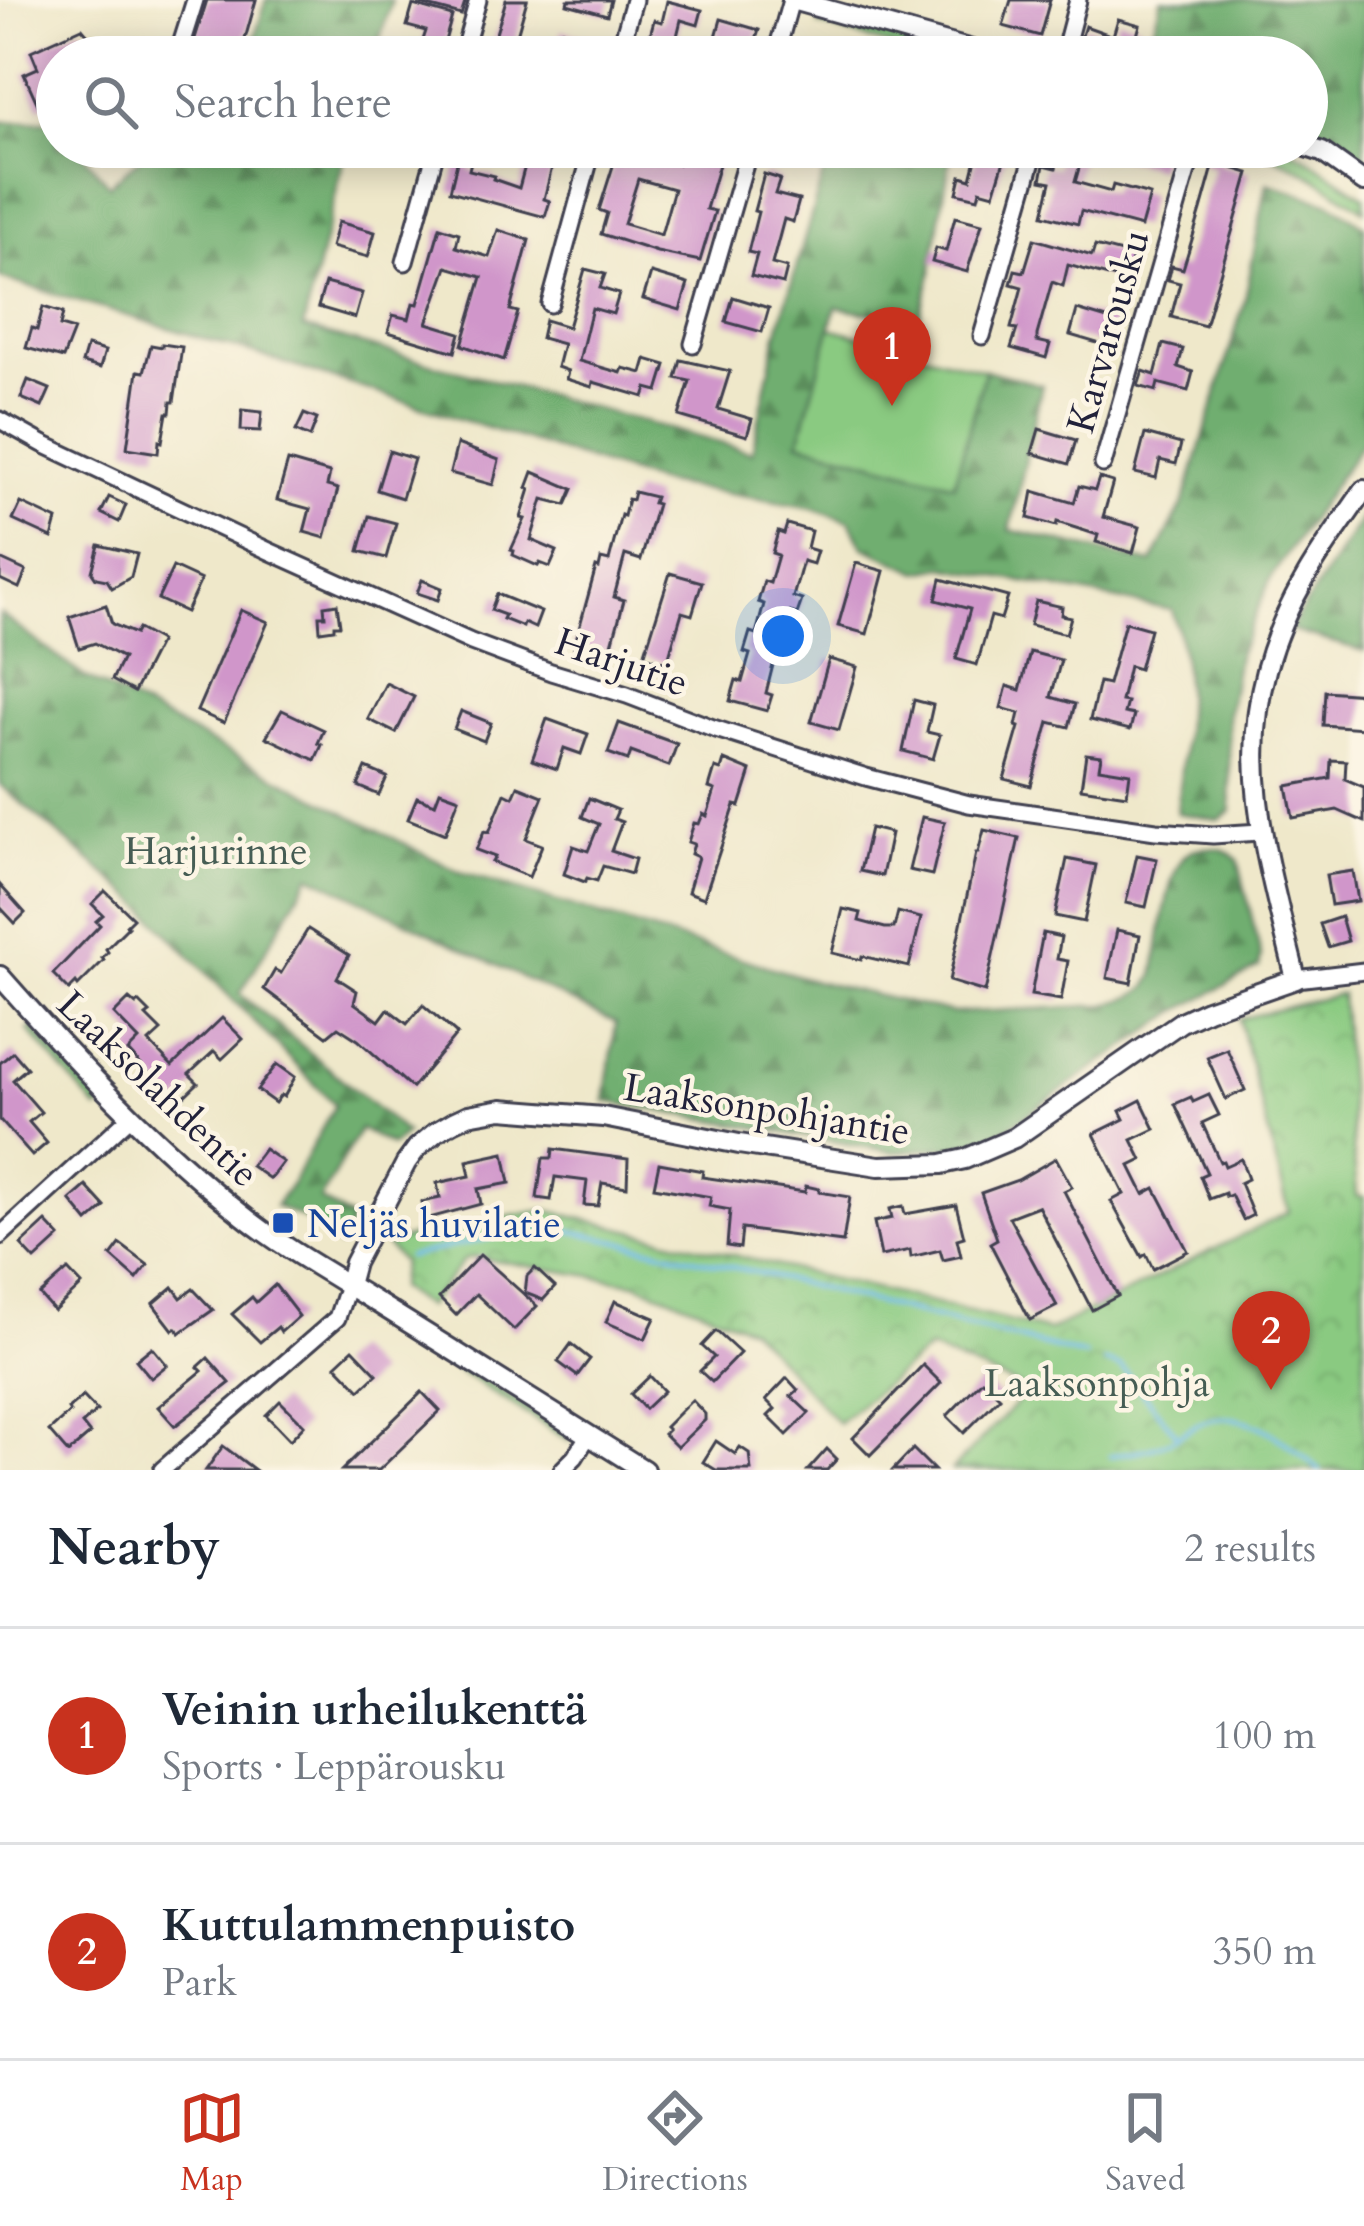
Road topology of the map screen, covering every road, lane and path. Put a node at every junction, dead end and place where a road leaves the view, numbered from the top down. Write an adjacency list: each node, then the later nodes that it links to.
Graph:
1 (195, 0): 6 (street)
2 (478, 0): 7 (street)
3 (634, 0): 8 (street)
4 (791, 0): 9 (street); 10 (street)
5 (1078, 0): 11 (street)
6 (184, 36)
7 (468, 36)
8 (624, 36)
9 (781, 36)
10 (921, 36)
11 (1069, 36)
12 (1328, 156): 18 (street)
13 (431, 168): 19 (street)
14 (587, 168): 20 (street)
15 (744, 168): 22 (street)
16 (1030, 168): 21 (street)
17 (1188, 168): 24 (street, Karvarousku)
18 (1364, 182)
19 (405, 262)
20 (550, 304)
21 (982, 335)
22 (693, 344)
23 (0, 420): 26 (street, Harjutie)
24 (1103, 464)
25 (1364, 490): 26 (street)
26 (1260, 832): 29 (street)
27 (1364, 970): 29 (street)
28 (0, 976): 30 (street, Laaksolahdentie)
29 (1295, 980): 32 (street, Laaksonpohjantie)
30 (130, 1117): 31 (street); 32 (street, Laaksolahdentie)
31 (0, 1236)
32 (348, 1285): 33 (street, Laaksolahdentie); 34 (street)
33 (588, 1436): 35 (street); 36 (street, Laaksolahdentie)
34 (162, 1470)
35 (562, 1470)
36 (644, 1470)

